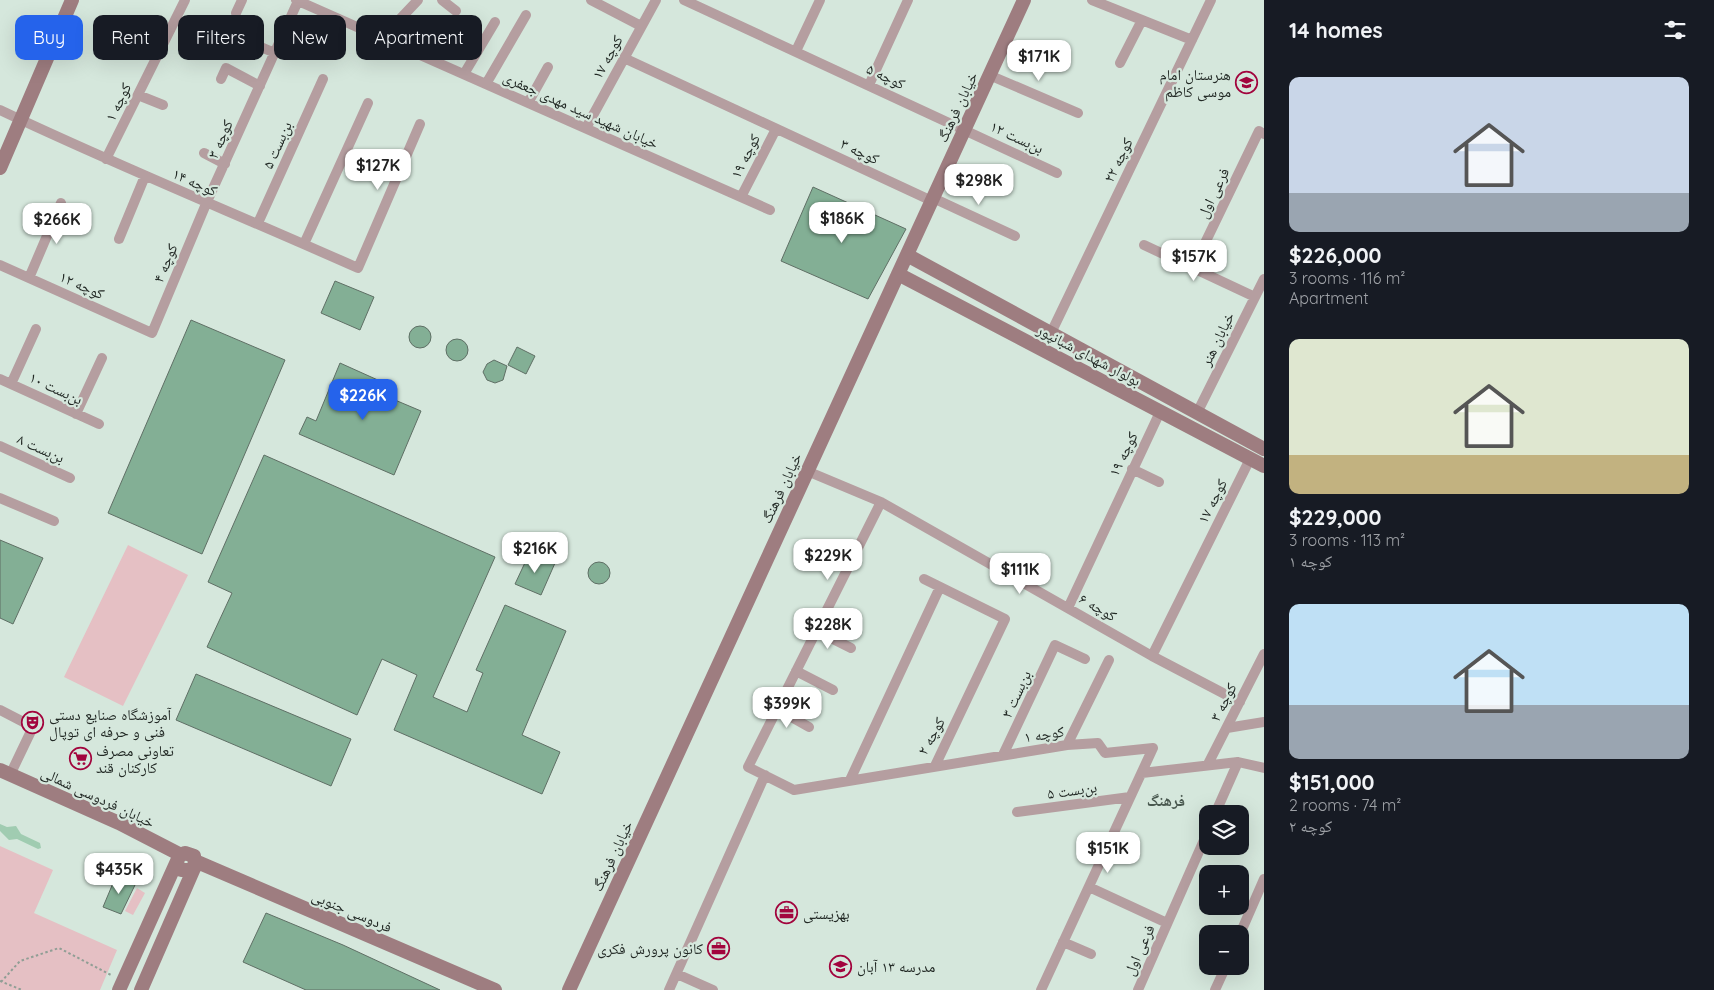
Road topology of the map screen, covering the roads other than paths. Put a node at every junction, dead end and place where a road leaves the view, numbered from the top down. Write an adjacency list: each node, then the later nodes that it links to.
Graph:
1 (72, 0): 44 (street)
2 (185, 0): 38 (street, کوچه ۱)
3 (242, 0): 16 (street)
4 (418, 0): 18 (street)
5 (442, 0): 15 (street)
6 (590, 0): 23 (street)
7 (656, 0): 23 (street, کوچه ۱۷)
8 (684, 0): 25 (street)
9 (820, 0): 25 (street)
10 (908, 0): 36 (street)
11 (1024, 0): 32 (street, خیابان فرهنگ)
12 (1092, 0): 20 (street)
13 (1211, 0): 24 (street, کوچه ۲۲)
14 (302, 1): 17 (street); 22 (street, خیابان شهید سید مهدی جعفری)
15 (456, 12)
16 (236, 13)
17 (295, 15)
18 (404, 15)
19 (526, 15): 35 (street)
20 (1142, 20): 24 (street); 29 (street)
21 (495, 22): 31 (street)
22 (356, 26)
23 (642, 26): 27 (street, کوچه ۱۷)
24 (1192, 40): 77 (street, کوچه ۲۲)
25 (796, 51): 36 (street, کوچه ۵)
26 (274, 55): 37 (street)
27 (624, 58): 46 (street, کوچه ۱۷); 47 (street)
28 (432, 60): 31 (street, خیابان شهید سید مهدی جعفری)
29 (1120, 63)
30 (548, 67): 40 (street)
31 (464, 74): 35 (street, خیابان شهید سید مهدی جعفری)
32 (990, 75): 43 (street); 48 (street, خیابان فرهنگ)
33 (323, 79): 61 (street, بن‌بست ۵)
34 (221, 80): 37 (street)
35 (486, 84): 40 (street, خیابان شهید سید مهدی جعفری)
36 (869, 85): 48 (street, کوچه ۵)
37 (260, 86): 52 (street, کوچه ۳)
38 (138, 95): 41 (street); 51 (street, کوچه ۱)
39 (368, 103): 64 (street)
40 (528, 103): 46 (street, خیابان شهید سید مهدی جعفری)
41 (163, 105)
42 (0, 110): 44 (street, کوچه ۱۴)
43 (1078, 112)
44 (21, 120): 51 (street, کوچه ۱۴); 53 (street)
45 (420, 124): 64 (street, کوچه ۱۴)
46 (586, 128): 56 (street, خیابان شهید سید مهدی جعفری)
47 (776, 129): 56 (street, کوچه ۱۹); 57 (street, کوچه ۳)
48 (965, 129): 54 (street, بن‌بست ۱۲); 57 (street, خیابان فرهنگ)
49 (1262, 132): 68 (street, فرعی اول)
50 (204, 154): 52 (street)
51 (106, 159): 55 (street, کوچه ۱۴)
52 (225, 164): 59 (street, کوچه ۳)
53 (0, 168)
54 (1057, 172)
55 (145, 176): 59 (street, کوچه ۱۴); 63 (street)
56 (741, 197): 60 (street, خیابان شهید سید مهدی جعفری)
57 (932, 199): 62 (street); 66 (street, خیابان فرهنگ)
58 (61, 203): 71 (street)
59 (206, 204): 61 (street, کوچه ۱۴); 76 (street, کوچه ۴)
60 (770, 210)
61 (258, 223): 64 (street, کوچه ۱۴)
62 (1015, 236)
63 (118, 239)
64 (304, 244)
65 (1144, 245): 68 (street)
66 (907, 255): 69 (street, خیابان فرهنگ); 70 (street, بولوار شهدای شبانپور)
67 (0, 264): 71 (street, کوچه ۱۲)
68 (1193, 268): 74 (street)
69 (898, 274): 73 (street, بولوار شهدای شبانپور); 92 (street, خیابان فرهنگ)
70 (942, 274): 73 (street); 77 (street, بولوار شهدای شبانپور)
71 (29, 278): 76 (street, کوچه ۱۲)
72 (1264, 279): 74 (street, خیابان هنر)
73 (933, 291): 81 (street, بولوار شهدای شبانپور)
74 (1255, 297): 82 (street, خیابان هنر)
75 (36, 330): 80 (street)
76 (152, 333)
77 (1051, 333): 82 (street, بولوار شهدای شبانپور)
78 (102, 358): 83 (street)
79 (0, 379): 80 (street, بن‌بست ۱۰)
80 (11, 384): 83 (street, بن‌بست ۱۰)
81 (1160, 412): 86 (street, بولوار شهدای شبانپور); 91 (street, کوچه ۱۹)
82 (1198, 413): 85 (street, بولوار شهدای شبانپور)
83 (76, 414): 84 (street, بن‌بست ۱۰)
84 (99, 424)
85 (1230, 431): 86 (street); 88 (street, بولوار شهدای شبانپور)
86 (1223, 445): 89 (street, بولوار شهدای شبانپور)
87 (0, 446): 93 (street, بن‌بست ۸)
88 (1264, 449)
89 (1250, 459): 90 (street, بولوار شهدای شبانپور); 104 (street, کوچه ۱۷)
90 (1264, 466)
91 (1132, 469): 94 (street); 100 (street, کوچه ۱۹)
92 (807, 471): 96 (street, کوچه ۶); 142 (street, خیابان فرهنگ)
93 (70, 478)
94 (1159, 482)
95 (0, 498): 97 (street)
96 (881, 502): 100 (street, کوچه ۶); 101 (street)
97 (54, 521)
98 (924, 579): 99 (street)
99 (940, 587): 119 (street, کوچه ۲); 124 (street)
100 (1068, 608): 104 (street, کوچه ۶)
101 (817, 630): 102 (street); 107 (street)
102 (851, 648)
103 (1264, 654): 109 (street, کوچه ۳)
104 (1152, 656): 109 (street, کوچه ۶)
105 (1085, 659): 116 (street, بن‌بست ۳)
106 (1109, 660): 115 (street)
107 (796, 671): 108 (street); 110 (street)
108 (833, 690)
109 (1240, 702): 114 (street, کوچه ۳)
110 (777, 708): 113 (street); 123 (street)
111 (0, 710): 121 (street)
112 (1264, 722): 114 (street)
113 (809, 727)
114 (1227, 728): 118 (street, کوچه ۳)
115 (1067, 745): 116 (street, کوچه ۱); 122 (street, کوچه ۱)
116 (1004, 755): 119 (street, کوچه ۱)
117 (1238, 762): 118 (street); 120 (street); 126 (street)
118 (1208, 764): 122 (street)
119 (935, 766): 124 (street, کوچه ۲)
120 (1264, 768)
121 (5, 773): 129 (street, خیابان فردوسی شمالی)
122 (1142, 773): 125 (street)
123 (765, 775): 124 (street, کوچه ۲); 137 (street)
124 (850, 780)
125 (1130, 797): 127 (street, بن‌بست ۵); 132 (street)
126 (1219, 805)
127 (1017, 812)
128 (1199, 851): 133 (street)
129 (179, 858): 130 (street, خیابان فردوسی شمالی); 139 (street)
130 (194, 865): 140 (street); 141 (street, فردوسی جنوبی)
131 (1264, 879): 134 (street)
132 (1089, 887): 133 (street); 135 (street)
133 (1167, 922): 146 (street, فرعی اول)
134 (1244, 925)
135 (1063, 942): 136 (street); 145 (street)
136 (1091, 954)
137 (677, 974): 143 (street); 144 (street)
138 (1222, 975): 147 (street)
139 (119, 990)
140 (141, 990)
141 (495, 990)
142 (569, 990)
143 (669, 990)
144 (713, 990)
145 (1041, 990)
146 (1138, 990)
147 (1215, 990)

